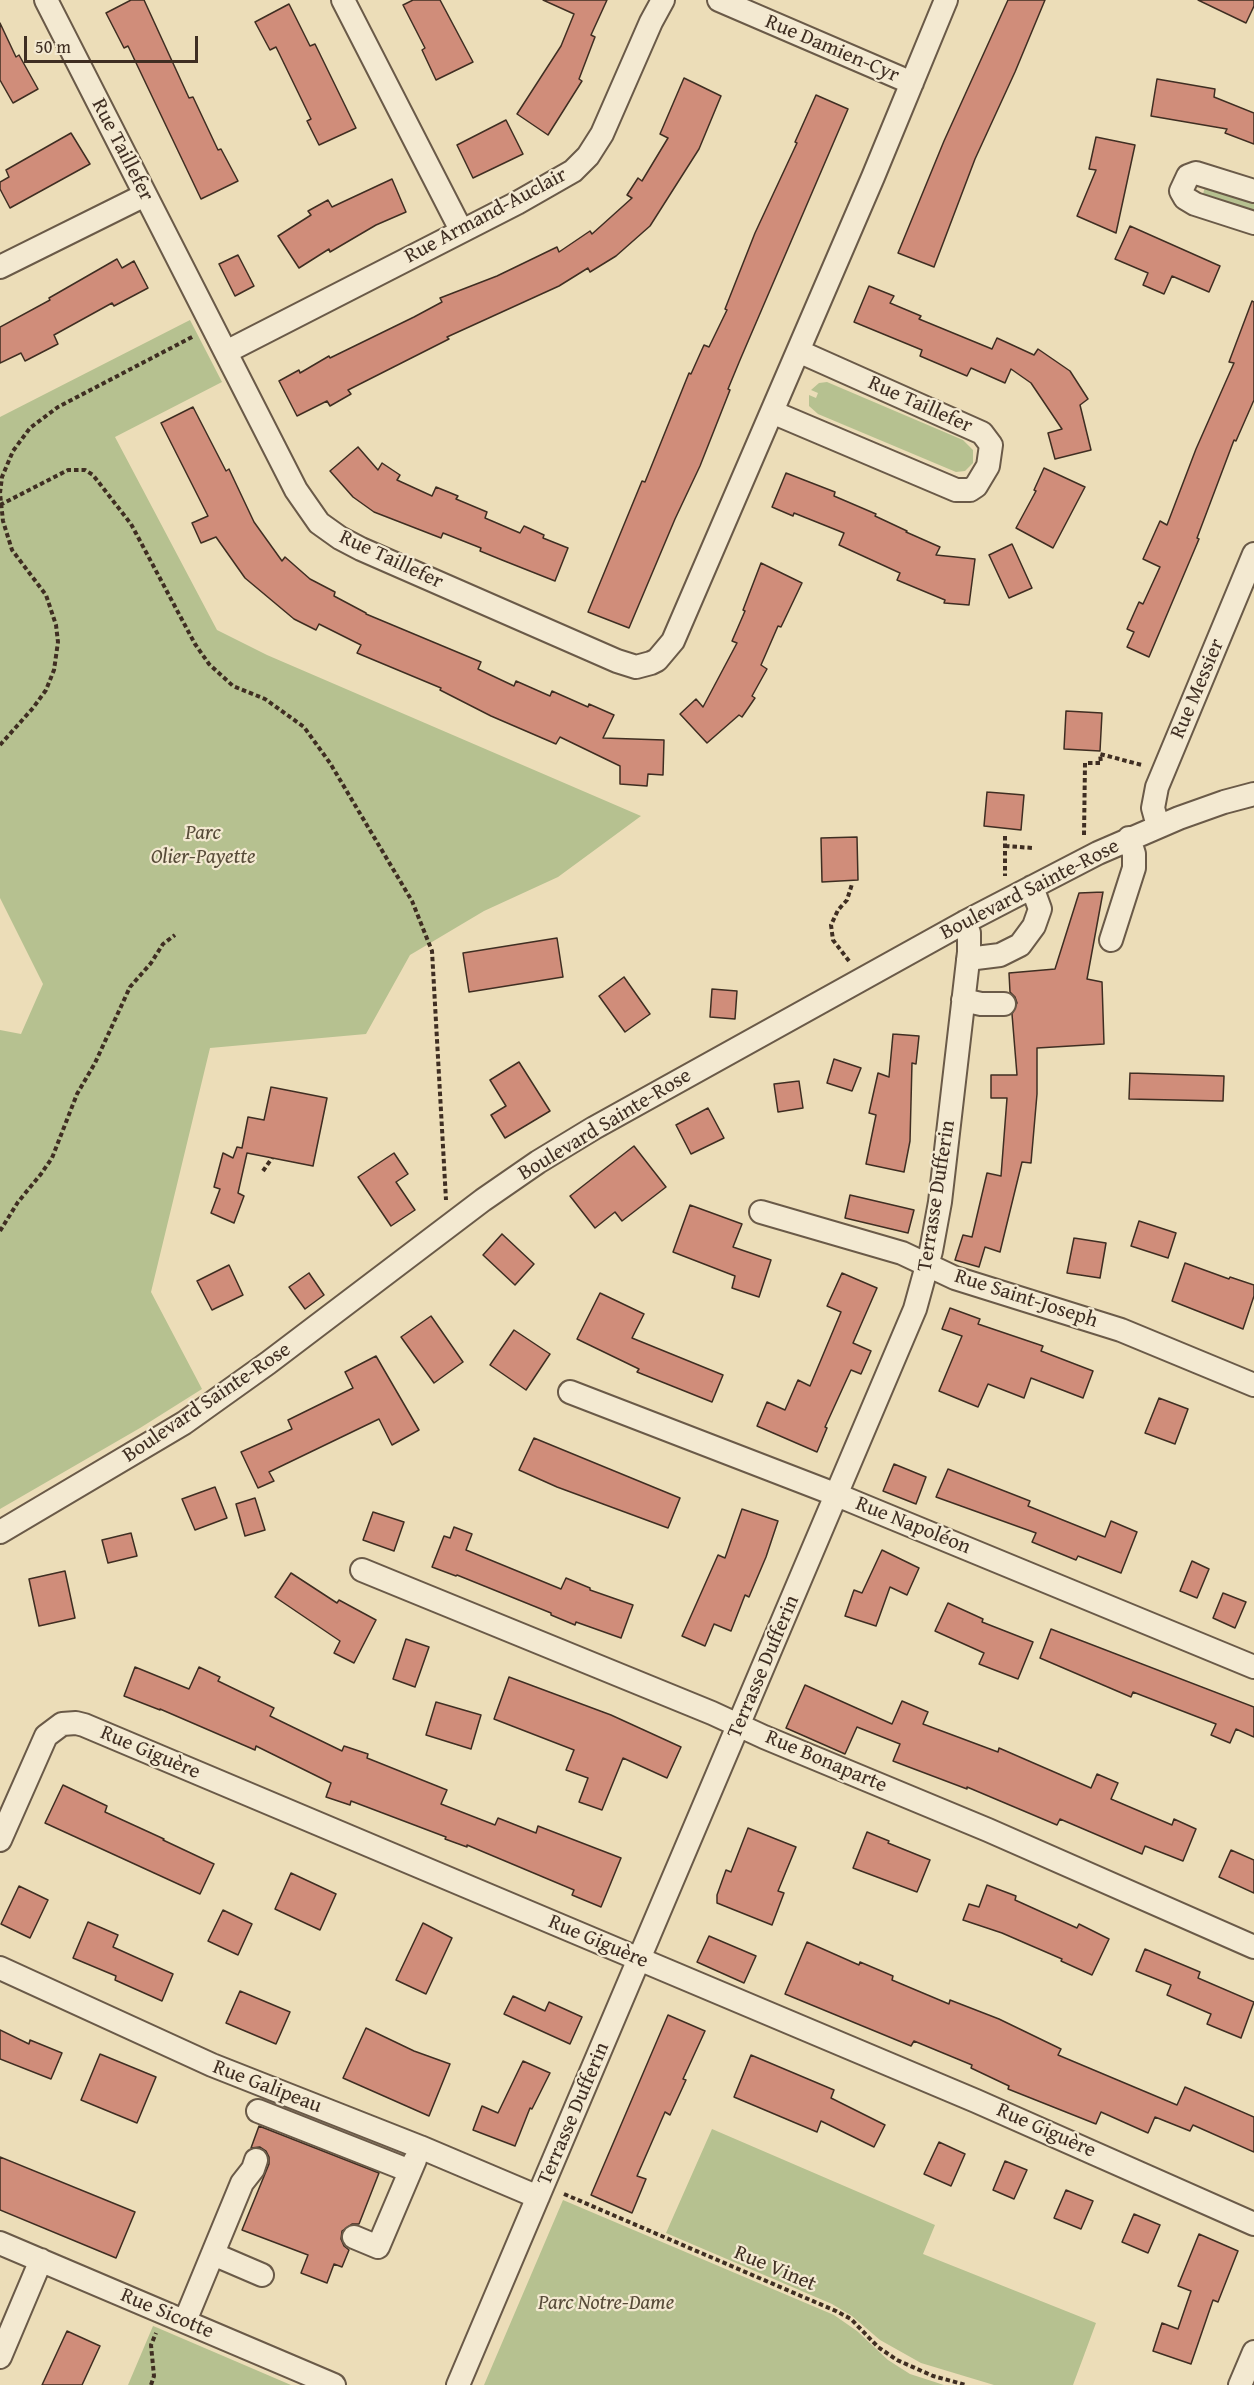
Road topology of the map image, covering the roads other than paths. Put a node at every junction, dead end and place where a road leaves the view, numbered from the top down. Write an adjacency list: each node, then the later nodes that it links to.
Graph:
1 (46, 0): 8 (street, Rue Taillefer)
2 (343, 0): 10 (street)
3 (663, 0): 10 (street, Rue Armand-Auclair)
4 (719, 0): 6 (street, Rue Damien-Cyr)
5 (946, 0): 6 (street, Rue Taillefer)
6 (912, 83): 12 (street, Rue Taillefer)
7 (1254, 191): 9 (street)
8 (146, 195): 11 (street); 13 (street, Rue Taillefer)
9 (1254, 223)
10 (461, 230): 13 (street, Rue Armand-Auclair)
11 (0, 267)
12 (798, 351): 14 (street, Rue Taillefer); 14 (street, Rue Taillefer)
13 (226, 352): 14 (street, Rue Taillefer)
14 (772, 412)
15 (1254, 554): 17 (street, Rue Messier)
16 (1254, 794): 17 (street, Boulevard Sainte-Rose)
17 (1158, 826): 18 (street, Boulevard Sainte-Rose)
18 (1129, 838): 19 (street, Boulevard Sainte-Rose); 21 (street)
19 (1032, 887): 20 (street, Boulevard Sainte-Rose); 22 (street)
20 (965, 922): 22 (street, Terrasse Dufferin); 30 (street, Boulevard Sainte-Rose)
21 (1111, 940)
22 (968, 959): 23 (street, Terrasse Dufferin)
23 (963, 1000): 24 (street); 26 (street, Terrasse Dufferin)
24 (1004, 1004)
25 (761, 1212): 26 (street, Rue Saint-Joseph)
26 (928, 1266): 27 (street, Rue Saint-Joseph); 29 (street, Terrasse Dufferin)
27 (1254, 1385)
28 (570, 1392): 29 (street, Rue Napoléon)
29 (837, 1495): 32 (street, Rue Napoléon); 33 (street, Terrasse Dufferin)
30 (0, 1532)
31 (362, 1570): 33 (street, Rue Bonaparte)
32 (1254, 1667)
33 (739, 1725): 35 (street, Rue Bonaparte); 36 (street, Terrasse Dufferin)
34 (0, 1840): 36 (street, Rue Giguère)
35 (1254, 1947)
36 (640, 1959): 44 (street, Terrasse Dufferin); 45 (street, Rue Giguère)
37 (0, 1968): 39 (street, Rue Galipeau)
38 (258, 2111): 41 (street)
39 (356, 2121): 40 (street, Rue Galipeau); 41 (street)
40 (420, 2147): 43 (street); 44 (street, Rue Galipeau)
41 (344, 2152): 43 (street)
42 (256, 2160): 48 (street)
43 (410, 2171): 46 (street)
44 (538, 2197): 55 (street, Terrasse Dufferin)
45 (1254, 2224)
46 (354, 2237)
47 (0, 2243): 49 (street, Rue Sicotte)
48 (213, 2254): 50 (street); 51 (street)
49 (41, 2260): 51 (street, Rue Sicotte); 53 (street)
50 (262, 2275)
51 (185, 2321): 54 (street, Rue Sicotte)
52 (1254, 2352): 56 (street)
53 (0, 2357)
54 (334, 2385)
55 (458, 2385)
56 (1240, 2385)

